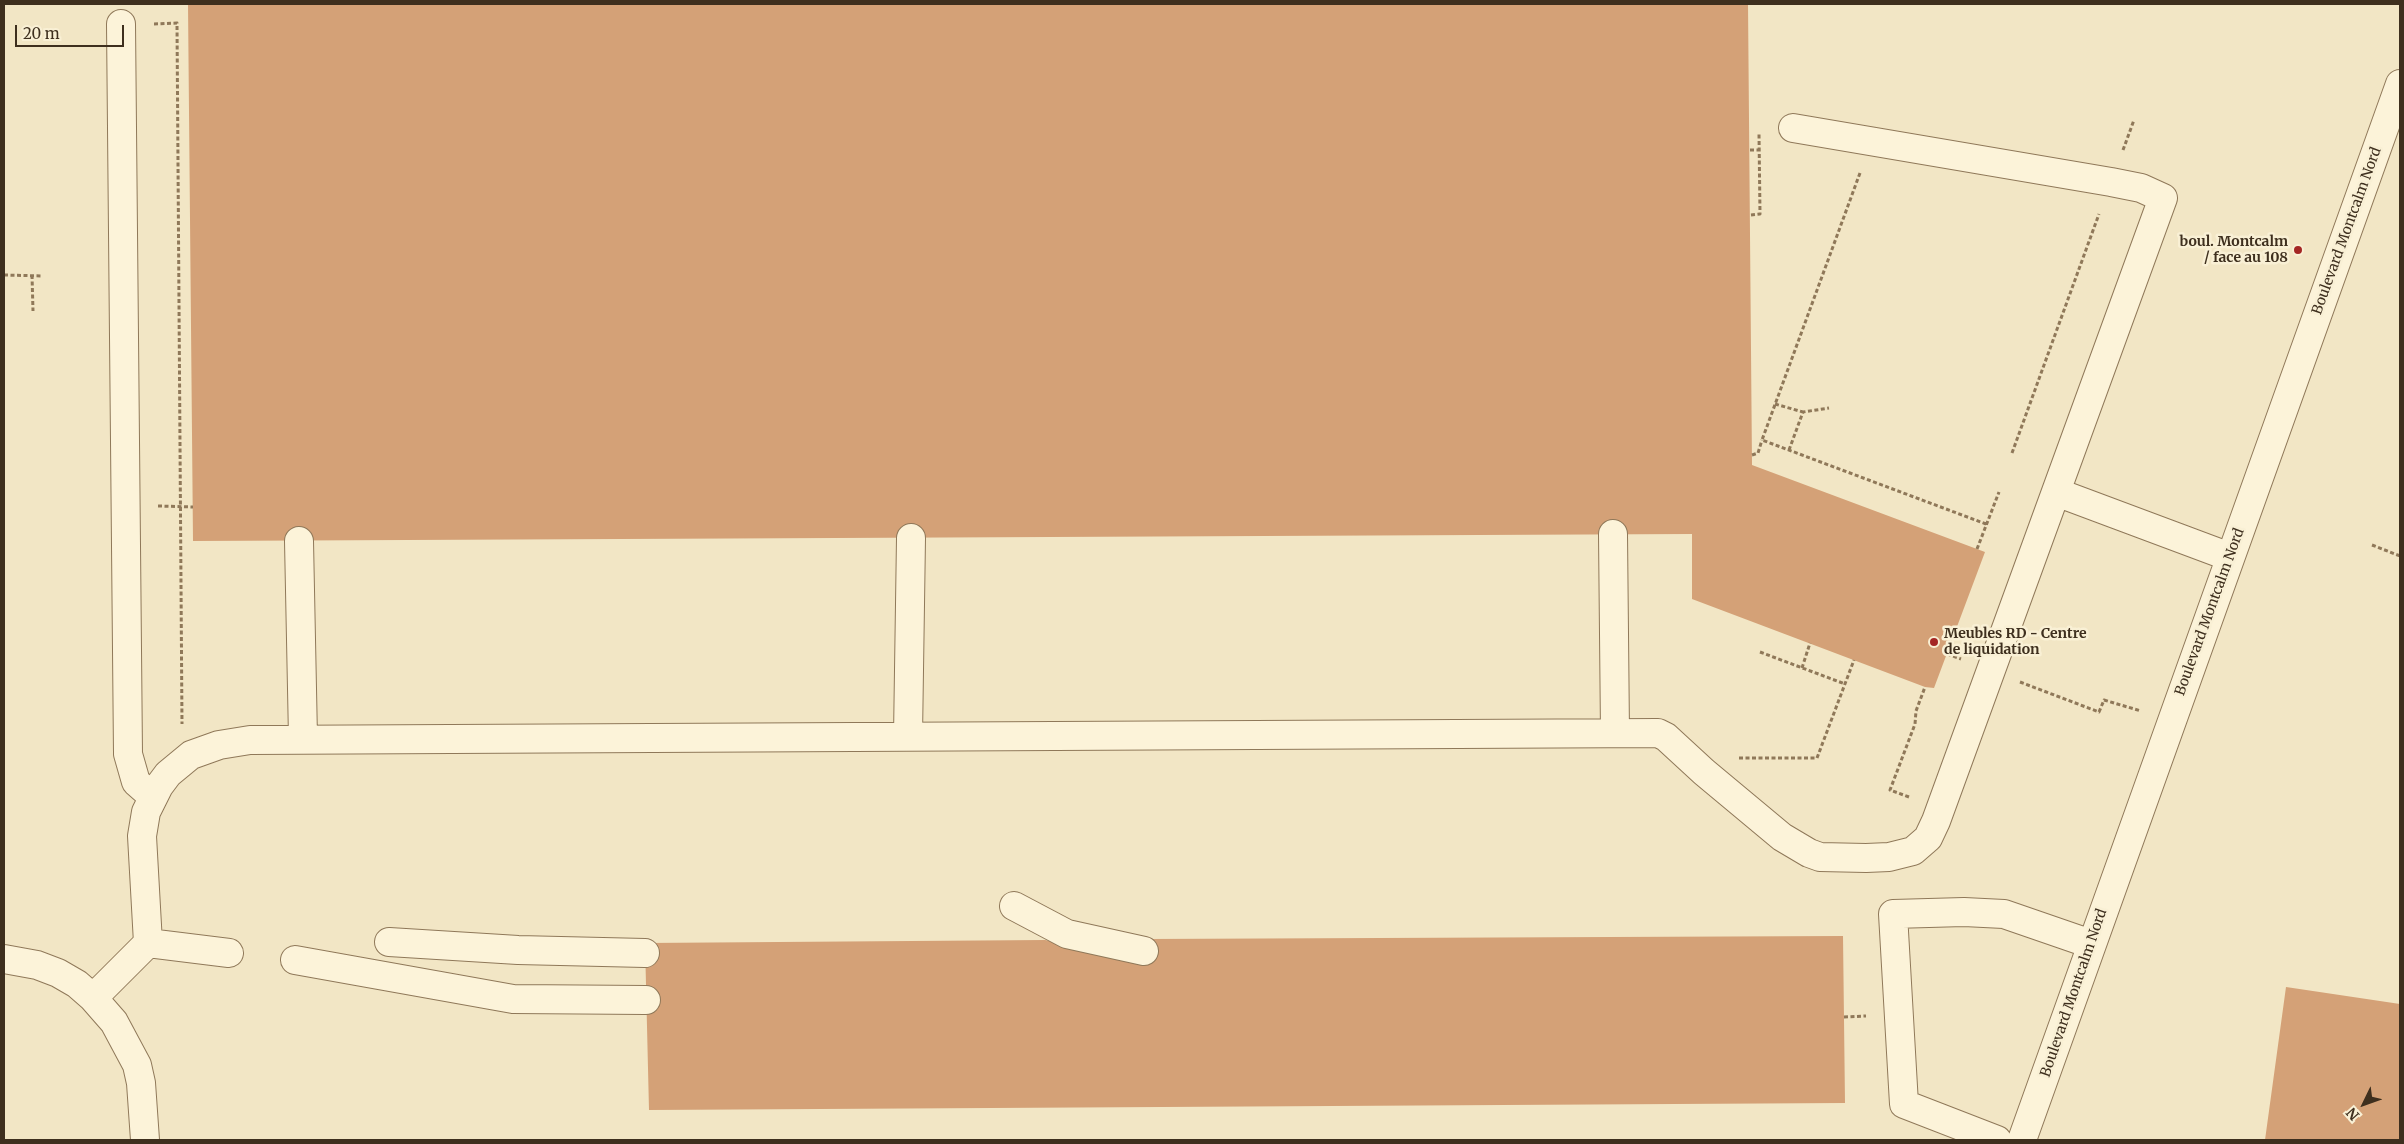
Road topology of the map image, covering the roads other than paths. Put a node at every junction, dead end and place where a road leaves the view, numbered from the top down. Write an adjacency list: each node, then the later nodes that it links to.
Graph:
1 (121, 24): 12 (street)
2 (2400, 84): 8 (street, Boulevard Montcalm Nord)
3 (1793, 128): 4 (street)
4 (2056, 492): 8 (street); 9 (street)
5 (1612, 534): 9 (street)
6 (911, 538): 10 (street)
7 (299, 541): 11 (street)
8 (2230, 557): 16 (street, Boulevard Montcalm Nord)
9 (1615, 733): 10 (street)
10 (908, 736): 11 (street)
11 (303, 738): 12 (street)
12 (153, 797): 15 (street)
13 (1014, 906): 17 (street)
14 (389, 942): 19 (street)
15 (148, 943): 18 (street); 22 (street)
16 (2091, 944): 25 (street); 26 (street, Boulevard Montcalm Nord)
17 (1144, 951)
18 (229, 953)
19 (645, 953)
20 (4, 959): 22 (street)
21 (294, 960): 23 (street)
22 (93, 998): 24 (street)
23 (646, 1000)
24 (145, 1140)
25 (1997, 1140)
26 (2022, 1140)

